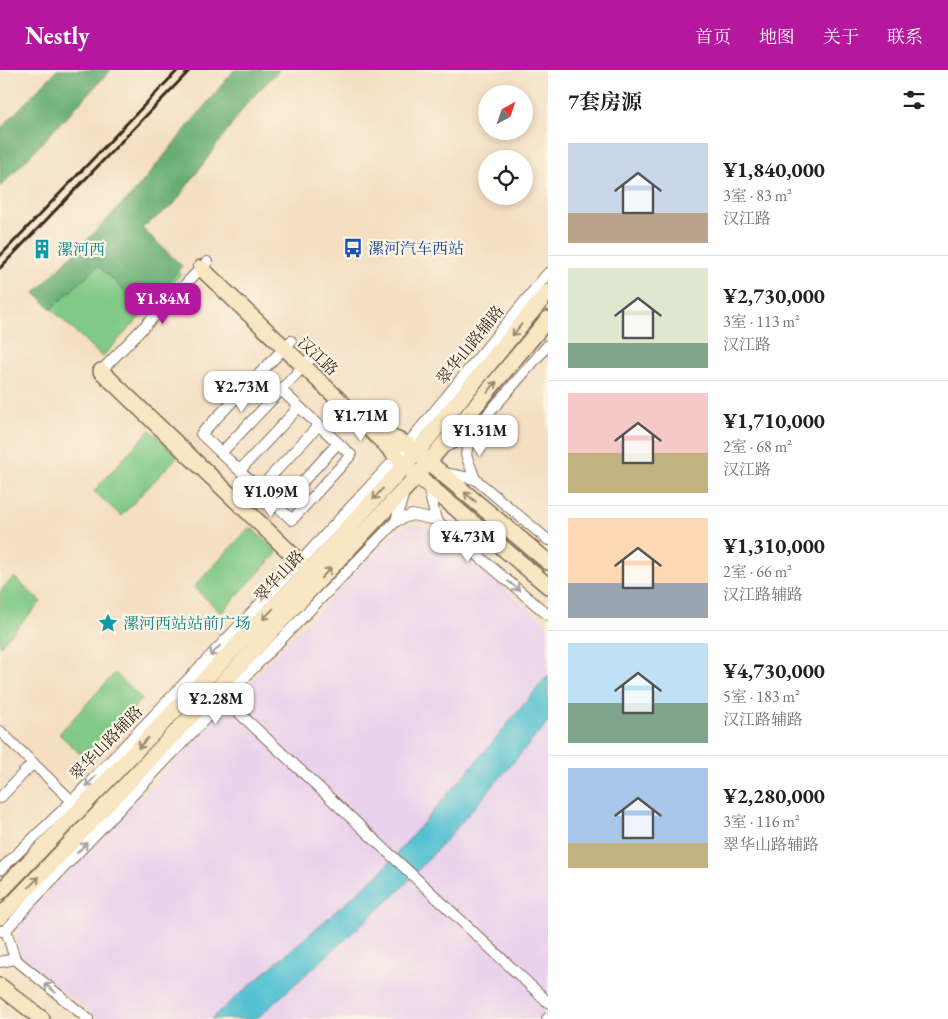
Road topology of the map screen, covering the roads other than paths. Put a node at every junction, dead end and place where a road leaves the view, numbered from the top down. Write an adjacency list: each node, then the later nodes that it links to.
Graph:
1 (204, 265): 5 (main road, 汉江路); 8 (street)
2 (548, 273): 14 (street, 翠华山路辅路)
3 (548, 292): 14 (main road, 翠华山路, one-way to 14)
4 (548, 319): 15 (main road, 翠华山路, one-way to 4)
5 (287, 345): 7 (main road, 汉江路); 16 (street)
6 (548, 345): 12 (street)
7 (306, 363): 9 (street); 14 (main road, 汉江路); 17 (main road, 汉江路)
8 (101, 371): 28 (main road)
9 (281, 390): 10 (street); 16 (street)
10 (300, 407): 11 (street); 19 (street)
11 (319, 425): 13 (street); 22 (street)
12 (469, 436): 15 (street); 20 (street)
13 (338, 443): 24 (street); 24 (street)
14 (412, 448): 17 (main road, 翠华山路); 18 (main road, 汉江路)
15 (442, 448): 18 (main road, 翠华山路)
16 (221, 453): 19 (street)
17 (400, 461): 21 (main road, 汉江路); 28 (street, 翠华山路辅路); 38 (main road, 翠华山路, one-way to 38)
18 (434, 468): 20 (street); 21 (main road, 翠华山路); 29 (main road, 汉江路, one-way to 18)
19 (240, 470): 22 (street)
20 (475, 479): 27 (street)
21 (423, 481): 23 (main road, 翠华山路); 25 (street); 30 (main road, 汉江路)
22 (259, 489): 24 (street)
23 (404, 490): 26 (street); 32 (main road, 翠华山路, one-way to 23)
24 (279, 508)
25 (436, 520): 26 (street); 31 (street, one-way to 31)
26 (396, 521): 32 (street)
27 (548, 540)
28 (300, 562): 36 (street, 翠华山路辅路, one-way to 36)
29 (548, 562)
30 (548, 586)
31 (548, 615)
32 (220, 695): 39 (main road, 翠华山路, one-way to 32); 43 (street)
33 (0, 730): 34 (street)
34 (33, 763): 35 (street); 36 (street)
35 (0, 798)
36 (72, 800): 37 (street, 翠华山路辅路)
37 (0, 870)
38 (0, 892)
39 (2, 926): 40 (street)
40 (15, 958): 41 (street); 45 (street, one-way to 40)
41 (0, 962)
42 (0, 986): 44 (main road)
43 (548, 1002)
44 (42, 1019)
45 (88, 1019)

